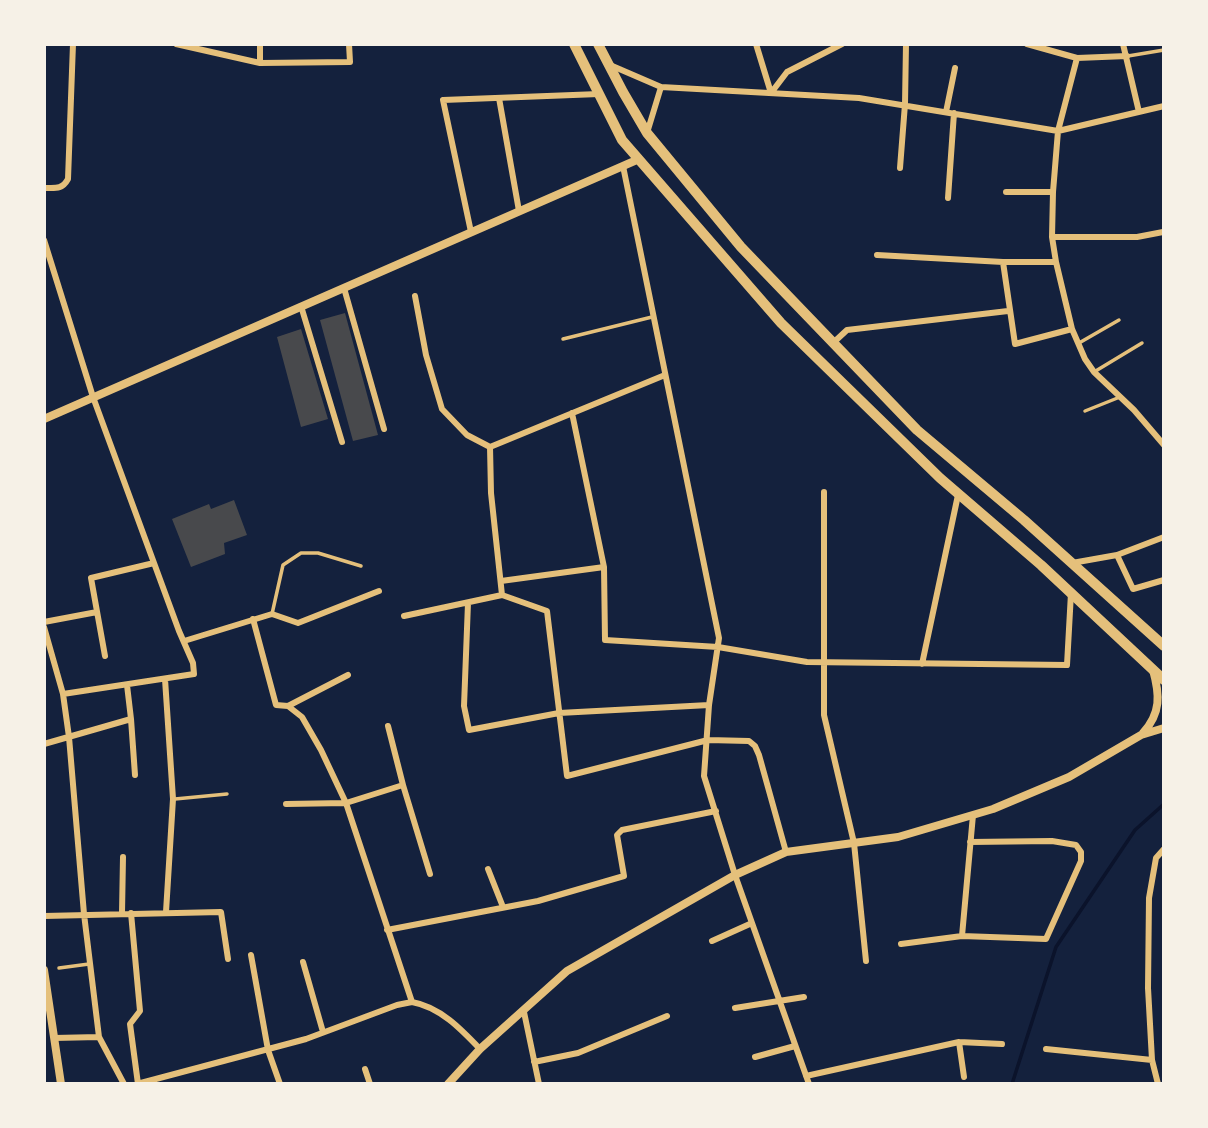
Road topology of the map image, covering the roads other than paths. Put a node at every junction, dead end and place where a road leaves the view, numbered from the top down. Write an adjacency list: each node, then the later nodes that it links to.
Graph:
1 (73, 44): 32 (street)
2 (176, 44): 15 (street)
3 (260, 44): 15 (street)
4 (349, 44): 15 (street)
5 (574, 44): 20 (main road)
6 (598, 44): 16 (main road)
7 (756, 44): 19 (street)
8 (842, 44): 19 (street)
9 (906, 44): 22 (street)
10 (1027, 44): 14 (street)
11 (1123, 44): 13 (street)
12 (1164, 50): 13 (lane)
13 (1128, 56): 14 (street); 25 (street)
14 (1077, 58): 27 (street)
15 (260, 63)
16 (609, 65): 18 (street); 28 (main road)
17 (955, 68): 24 (street)
18 (661, 87): 19 (street); 28 (street)
19 (771, 93): 22 (street)
20 (599, 94): 21 (street); 29 (main road)
21 (499, 98): 36 (street); 37 (street)
22 (905, 104): 24 (street); 31 (street)
23 (1164, 106): 25 (street)
24 (946, 112): 26 (street)
25 (1139, 112): 27 (street)
26 (954, 113): 27 (street); 35 (street)
27 (1058, 131): 34 (street)
28 (647, 133): 52 (main road)
29 (639, 159): 30 (street); 67 (main road)
30 (623, 166): 36 (street); 48 (street)
31 (900, 168)
32 (44, 188)
33 (1006, 191): 34 (street)
34 (1053, 192): 39 (street)
35 (948, 198)
36 (519, 211): 37 (street)
37 (471, 232): 44 (street)
38 (1163, 232): 39 (street)
39 (1052, 237): 43 (street)
40 (44, 240): 57 (street)
41 (877, 255): 42 (street)
42 (1003, 262): 43 (street); 47 (street)
43 (1056, 262): 50 (street)
44 (344, 288): 46 (street); 62 (street)
45 (415, 296): 65 (street)
46 (302, 306): 57 (street); 63 (street)
47 (1008, 311): 50 (street); 52 (street)
48 (653, 316): 51 (lane); 56 (street)
49 (1119, 320): 54 (lane)
50 (1073, 329): 54 (street)
51 (563, 339)
52 (833, 343): 68 (main road)
53 (1142, 343): 55 (lane)
54 (1079, 344): 55 (street)
55 (1094, 372): 58 (street)
56 (665, 375): 60 (street); 89 (street)
57 (93, 397): 61 (street); 72 (street)
58 (1120, 397): 59 (lane); 64 (street)
59 (1085, 411)
60 (572, 413): 65 (street); 75 (street)
61 (44, 419)
62 (384, 429)
63 (342, 442)
64 (1164, 445)
65 (490, 447): 77 (street)
66 (824, 492): 91 (street)
67 (958, 494): 69 (main road); 92 (street)
68 (1024, 520): 69 (main road); 73 (main road)
69 (1007, 536): 79 (main road)
70 (1164, 537): 71 (street)
71 (1117, 555): 73 (street); 76 (street)
72 (154, 563): 82 (street); 87 (street)
73 (1071, 564): 88 (main road)
74 (361, 566): 83 (lane)
75 (604, 567): 77 (street); 89 (street)
76 (1164, 580)
77 (500, 581): 80 (street)
78 (379, 592): 83 (street)
79 (1071, 593): 92 (street); 93 (main road)
80 (502, 595): 81 (street); 101 (street)
81 (468, 603): 84 (street); 101 (street)
82 (97, 612): 86 (street); 90 (street)
83 (272, 614): 85 (street)
84 (404, 616)
85 (253, 619): 87 (street); 100 (street)
86 (44, 624): 98 (street)
87 (184, 641): 95 (street)
88 (1164, 646)
89 (718, 647): 91 (street); 99 (street)
90 (105, 656)
91 (825, 663): 92 (street); 118 (street)
92 (922, 664)
93 (1153, 670): 96 (main road); 105 (street)
94 (348, 675): 100 (street)
95 (165, 679): 97 (street); 112 (street)
96 (1164, 680)
97 (127, 685): 98 (street); 102 (street)
98 (63, 694): 106 (street)
99 (709, 705): 101 (street); 107 (street)
100 (288, 706): 113 (street)
101 (559, 713): 107 (street)
102 (131, 719): 106 (street); 109 (street)
103 (388, 726): 110 (street)
104 (1164, 728): 105 (street)
105 (1141, 735): 116 (street)
106 (69, 737): 108 (street); 129 (street)
107 (708, 740): 115 (street); 120 (street)
108 (44, 744)
109 (135, 775)
110 (402, 785): 113 (street); 123 (street)
111 (228, 794): 112 (lane)
112 (173, 799): 126 (street)
113 (346, 803): 114 (street); 132 (street)
114 (286, 804)
115 (716, 811): 124 (street); 125 (street)
116 (973, 815): 117 (street); 118 (street)
117 (970, 842): 133 (street); 133 (street)
118 (855, 843): 120 (street); 138 (street)
119 (1164, 849): 160 (street)
120 (786, 852): 124 (street)
121 (123, 857): 127 (street)
122 (488, 869): 125 (street)
123 (430, 874)
124 (735, 875): 131 (street); 147 (street)
125 (503, 907): 132 (street)
126 (166, 912): 128 (street); 137 (street)
127 (122, 913): 128 (street); 129 (street)
128 (131, 913): 167 (street)
129 (84, 914): 130 (street); 140 (street)
130 (44, 916)
131 (752, 923): 134 (street); 144 (street)
132 (387, 930): 145 (street)
133 (962, 936): 135 (street)
134 (712, 941)
135 (901, 944)
136 (251, 955): 158 (street)
137 (228, 959)
138 (866, 961)
139 (303, 962): 149 (street)
140 (90, 964): 141 (lane); 150 (street)
141 (59, 968)
142 (44, 970): 151 (street)
143 (804, 997): 144 (street)
144 (779, 1000): 146 (street); 155 (street)
145 (412, 1002): 149 (street); 156 (street)
146 (735, 1008)
147 (524, 1012): 156 (street); 161 (street)
148 (667, 1016): 161 (street)
149 (323, 1032): 158 (street)
150 (99, 1037): 151 (street); 166 (street)
151 (54, 1038): 152 (lane); 165 (street)
152 (44, 1040)
153 (959, 1042): 154 (street); 163 (street); 164 (street)
154 (1002, 1045)
155 (795, 1046): 159 (street); 163 (street)
156 (480, 1049): 170 (street)
157 (1046, 1049): 160 (street)
158 (268, 1050): 167 (street); 168 (street)
159 (754, 1057)
160 (1152, 1060): 174 (street)
161 (534, 1062): 171 (street)
162 (365, 1069): 169 (street)
163 (806, 1076): 172 (street)
164 (964, 1077)
165 (61, 1084)
166 (124, 1084)
167 (137, 1084)
168 (280, 1084)
169 (370, 1084)
170 (448, 1084)
171 (539, 1084)
172 (809, 1084)
173 (1147, 1084): 174 (street)
174 (1157, 1084)

